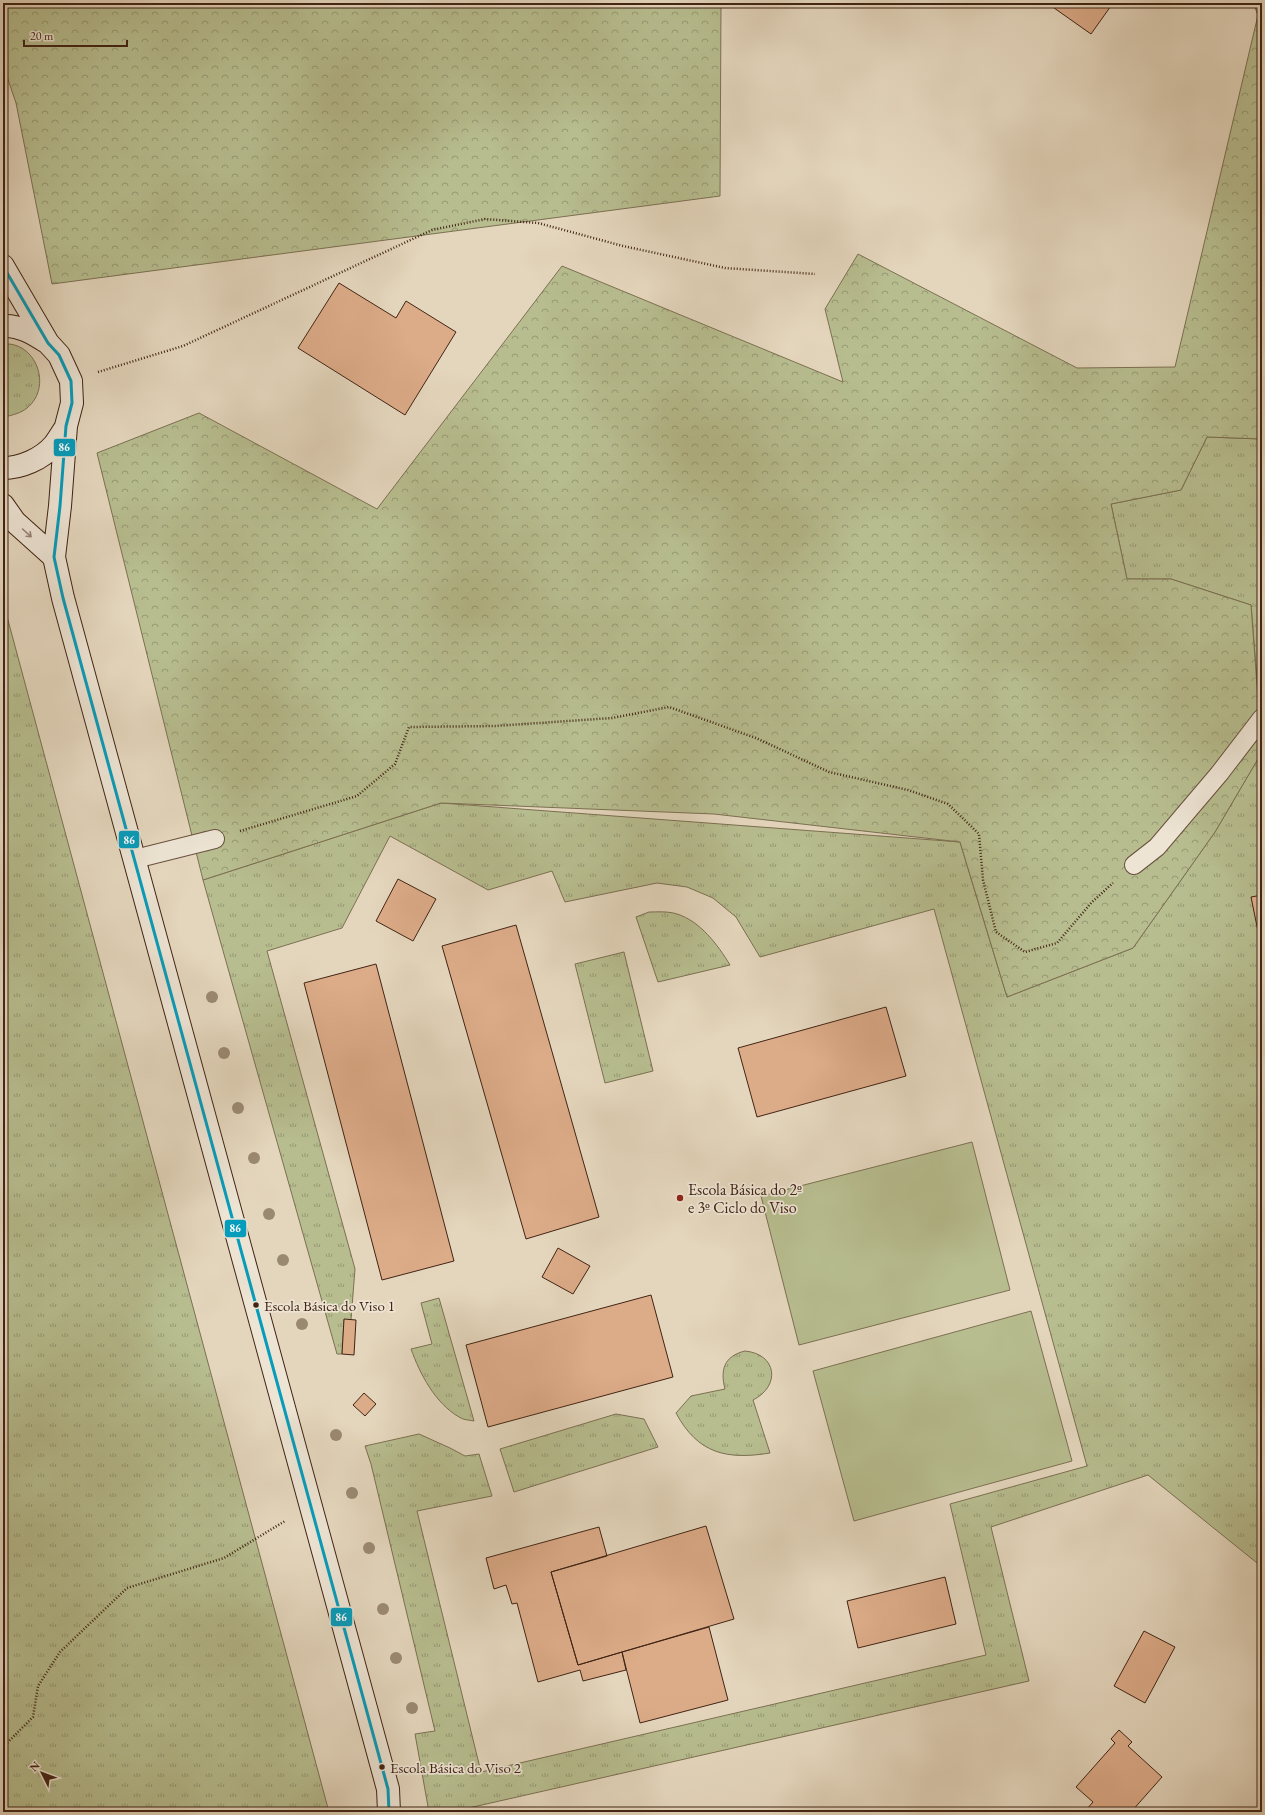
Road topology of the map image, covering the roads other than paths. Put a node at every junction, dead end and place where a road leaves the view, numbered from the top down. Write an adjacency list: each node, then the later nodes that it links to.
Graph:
1 (3, 266): 3 (street)
2 (3, 326): 3 (street)
3 (48, 343): 4 (street)
4 (66, 426): 5 (street); 7 (street)
5 (3, 468)
6 (3, 506): 7 (street, one-way to 7)
7 (54, 557): 10 (street)
8 (1262, 718): 11 (lane)
9 (215, 839): 10 (lane)
10 (135, 859): 12 (street)
11 (1134, 865)
12 (389, 1812)

